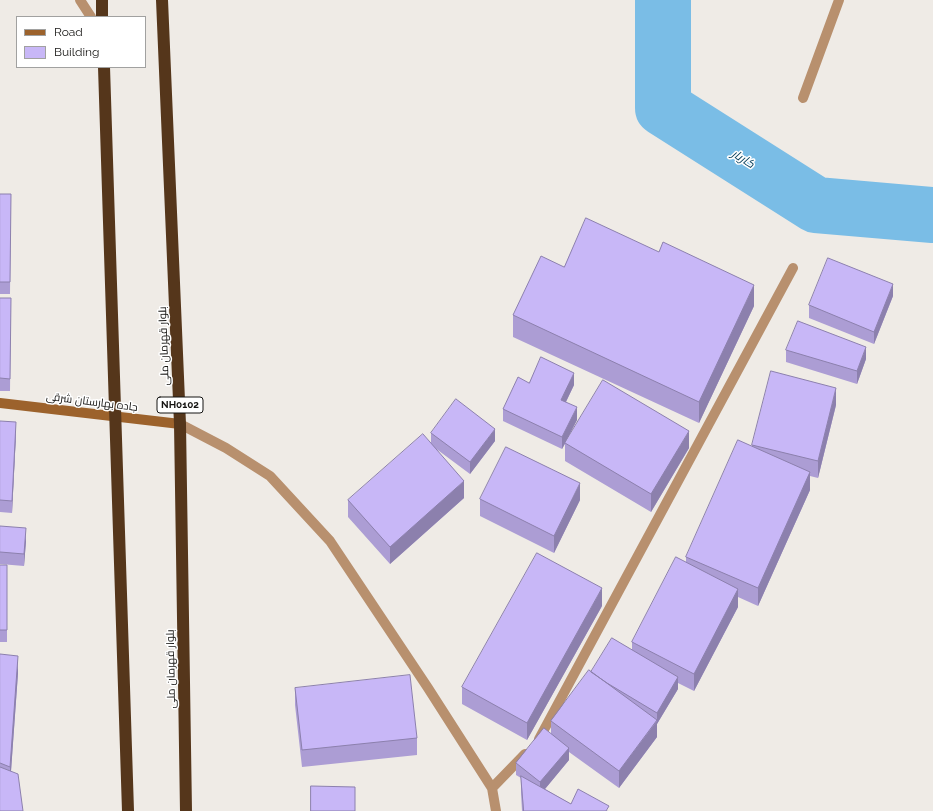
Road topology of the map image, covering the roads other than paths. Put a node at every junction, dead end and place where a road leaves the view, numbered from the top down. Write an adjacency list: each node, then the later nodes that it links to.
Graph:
1 (80, 0): 5 (street)
2 (102, 0): 6 (highway)
3 (162, 0): 12 (highway, بلوار قهرمان ملی / NH0102)
4 (839, 0): 8 (street)
5 (90, 16)
6 (102, 16)
7 (104, 68): 11 (highway)
8 (803, 98)
9 (793, 268): 13 (street)
10 (0, 403): 11 (street, جاده بهارستان شرقی)
11 (116, 418): 12 (street, جاده بهارستان شرقی); 14 (highway)
12 (180, 424): 13 (street); 15 (highway, بلوار قهرمان ملی / NH0102)
13 (492, 788): 16 (street)
14 (128, 811)
15 (186, 811)
16 (496, 811)

